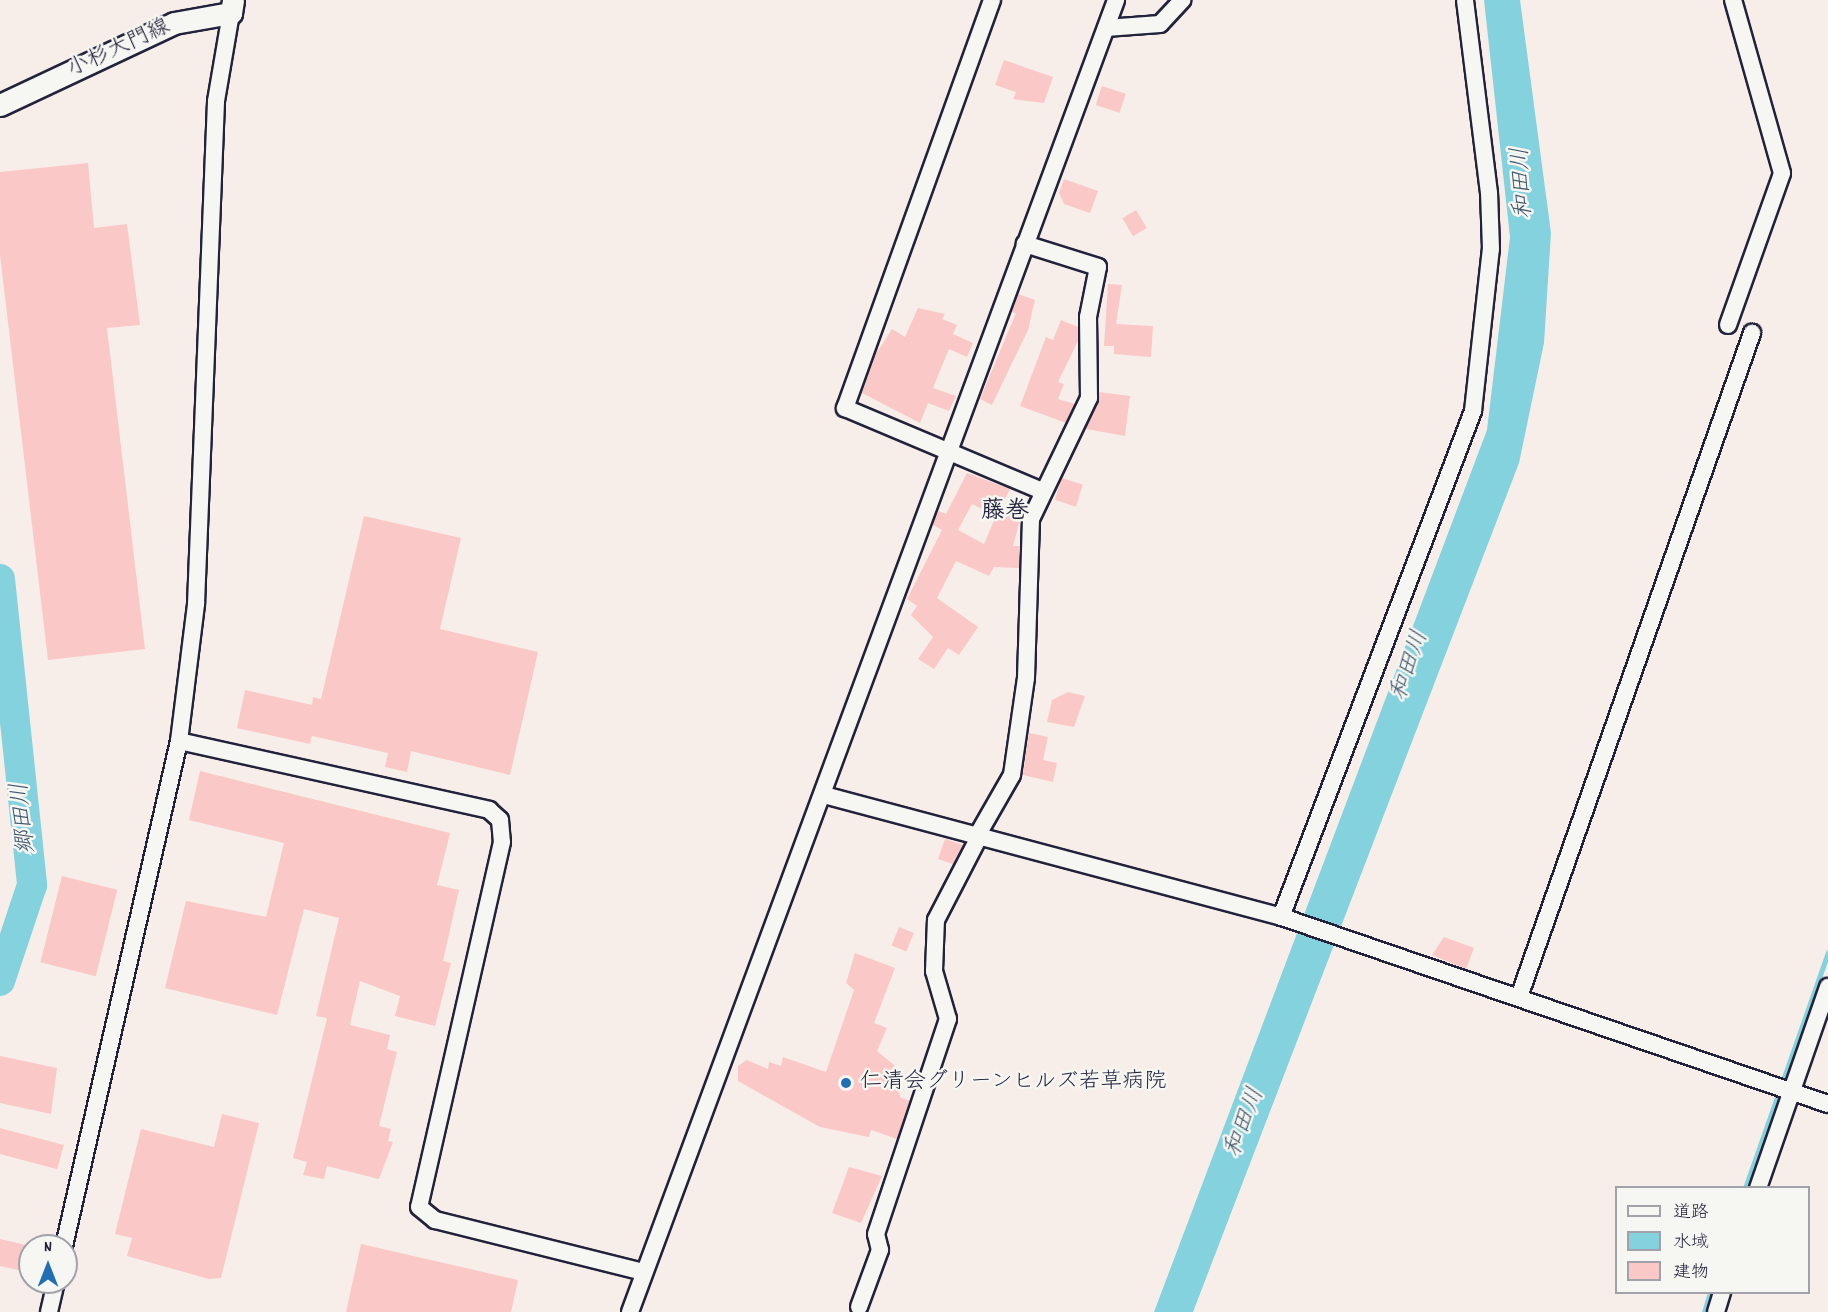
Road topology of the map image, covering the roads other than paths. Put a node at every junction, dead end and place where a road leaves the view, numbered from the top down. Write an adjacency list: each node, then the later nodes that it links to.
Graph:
1 (992, 0): 12 (street)
2 (1116, 0): 7 (street)
3 (1182, 0): 7 (street)
4 (1465, 0): 17 (street)
5 (1733, 0): 10 (street)
6 (232, 6): 8 (main road, 小杉大門線); 14 (street)
7 (1106, 28): 9 (street)
8 (0, 105)
9 (1025, 244): 12 (street); 13 (street)
10 (1728, 325)
11 (1752, 333): 19 (street)
12 (948, 450): 13 (street); 15 (street)
13 (1042, 490): 16 (street)
14 (179, 741): 23 (street); 24 (street)
15 (824, 795): 16 (street); 24 (street)
16 (978, 836): 17 (street); 27 (street)
17 (1283, 917): 19 (street)
18 (1828, 987): 20 (street)
19 (1519, 997): 20 (street)
20 (1792, 1091): 21 (street); 22 (street)
21 (1828, 1104)
22 (1759, 1186)
23 (67, 1234)
24 (644, 1272): 29 (street)
25 (53, 1294): 28 (street)
26 (1722, 1294): 30 (street)
27 (859, 1307)
28 (49, 1312)
29 (630, 1312)
30 (1716, 1312)

